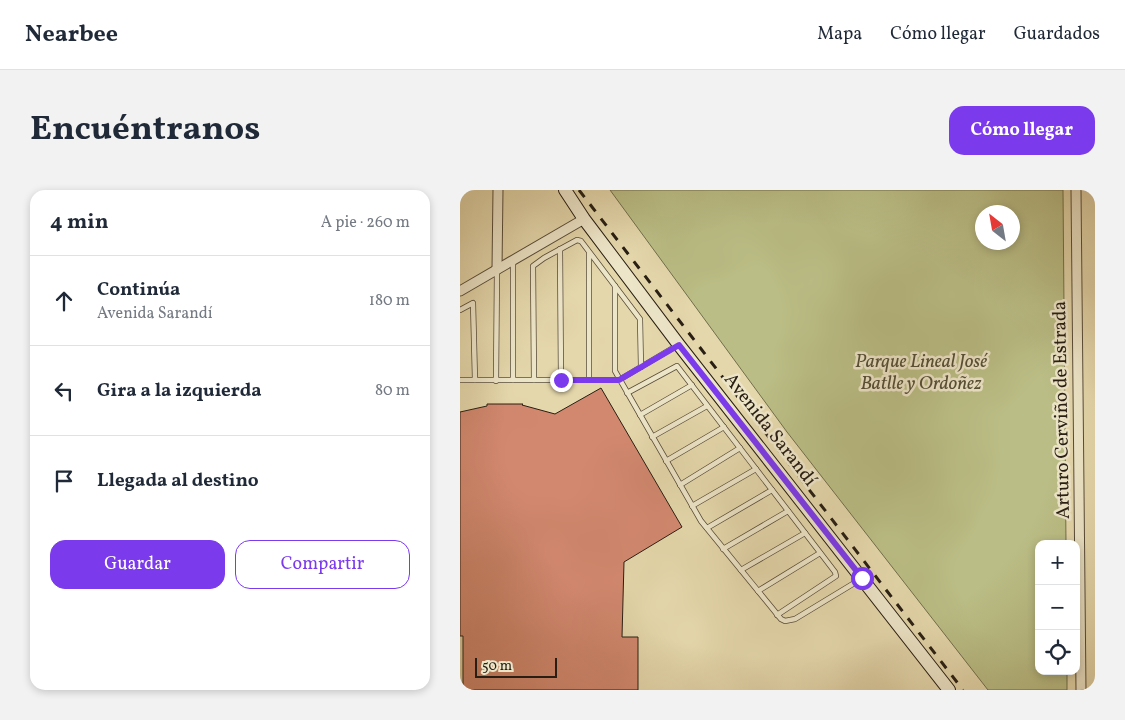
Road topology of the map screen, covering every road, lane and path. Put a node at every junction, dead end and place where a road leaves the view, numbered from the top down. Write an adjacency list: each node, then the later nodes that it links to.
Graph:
1 (498, 190): 8 (street)
2 (565, 190): 4 (street, Avenida Sarandí)
3 (1076, 190): 44 (street, Arturo Cerviño de Estrada)
4 (584, 219): 7 (street); 12 (street, Avenida Sarandí)
5 (560, 249): 6 (lane); 18 (lane); 19 (lane)
6 (589, 252): 9 (lane); 20 (lane)
7 (513, 261): 8 (street); 17 (lane)
8 (497, 269): 10 (street); 16 (lane)
9 (615, 286): 13 (lane); 21 (lane)
10 (460, 291)
11 (460, 310): 15 (lane)
12 (679, 345): 13 (lane); 40 (street, Avenida Sarandí)
13 (641, 367): 21 (lane)
14 (460, 380): 15 (lane)
15 (475, 380): 16 (lane)
16 (496, 380): 17 (lane)
17 (513, 380): 18 (lane)
18 (534, 380): 19 (lane)
19 (561, 380): 20 (lane)
20 (589, 380): 21 (lane)
21 (619, 380): 23 (lane)
22 (692, 385): 23 (lane); 24 (lane); 25 (lane)
23 (627, 393): 25 (lane)
24 (708, 406): 26 (lane); 27 (lane)
25 (640, 415): 27 (lane)
26 (724, 427): 28 (lane); 29 (lane)
27 (652, 438): 29 (lane)
28 (740, 448): 30 (lane); 31 (lane)
29 (666, 461): 31 (lane)
30 (756, 469): 32 (lane); 33 (lane)
31 (680, 484): 33 (lane)
32 (772, 490): 34 (lane); 35 (lane)
33 (692, 506): 35 (lane)
34 (788, 510): 36 (lane); 37 (lane)
35 (707, 528): 37 (lane)
36 (805, 533): 38 (lane); 39 (lane)
37 (724, 549): 39 (lane)
38 (820, 553): 41 (lane); 42 (lane)
39 (741, 570): 41 (lane)
40 (862, 578): 42 (lane); 43 (street, Avenida Sarandí)
41 (758, 591): 42 (lane)
42 (777, 615)
43 (949, 690)
44 (1081, 690)

